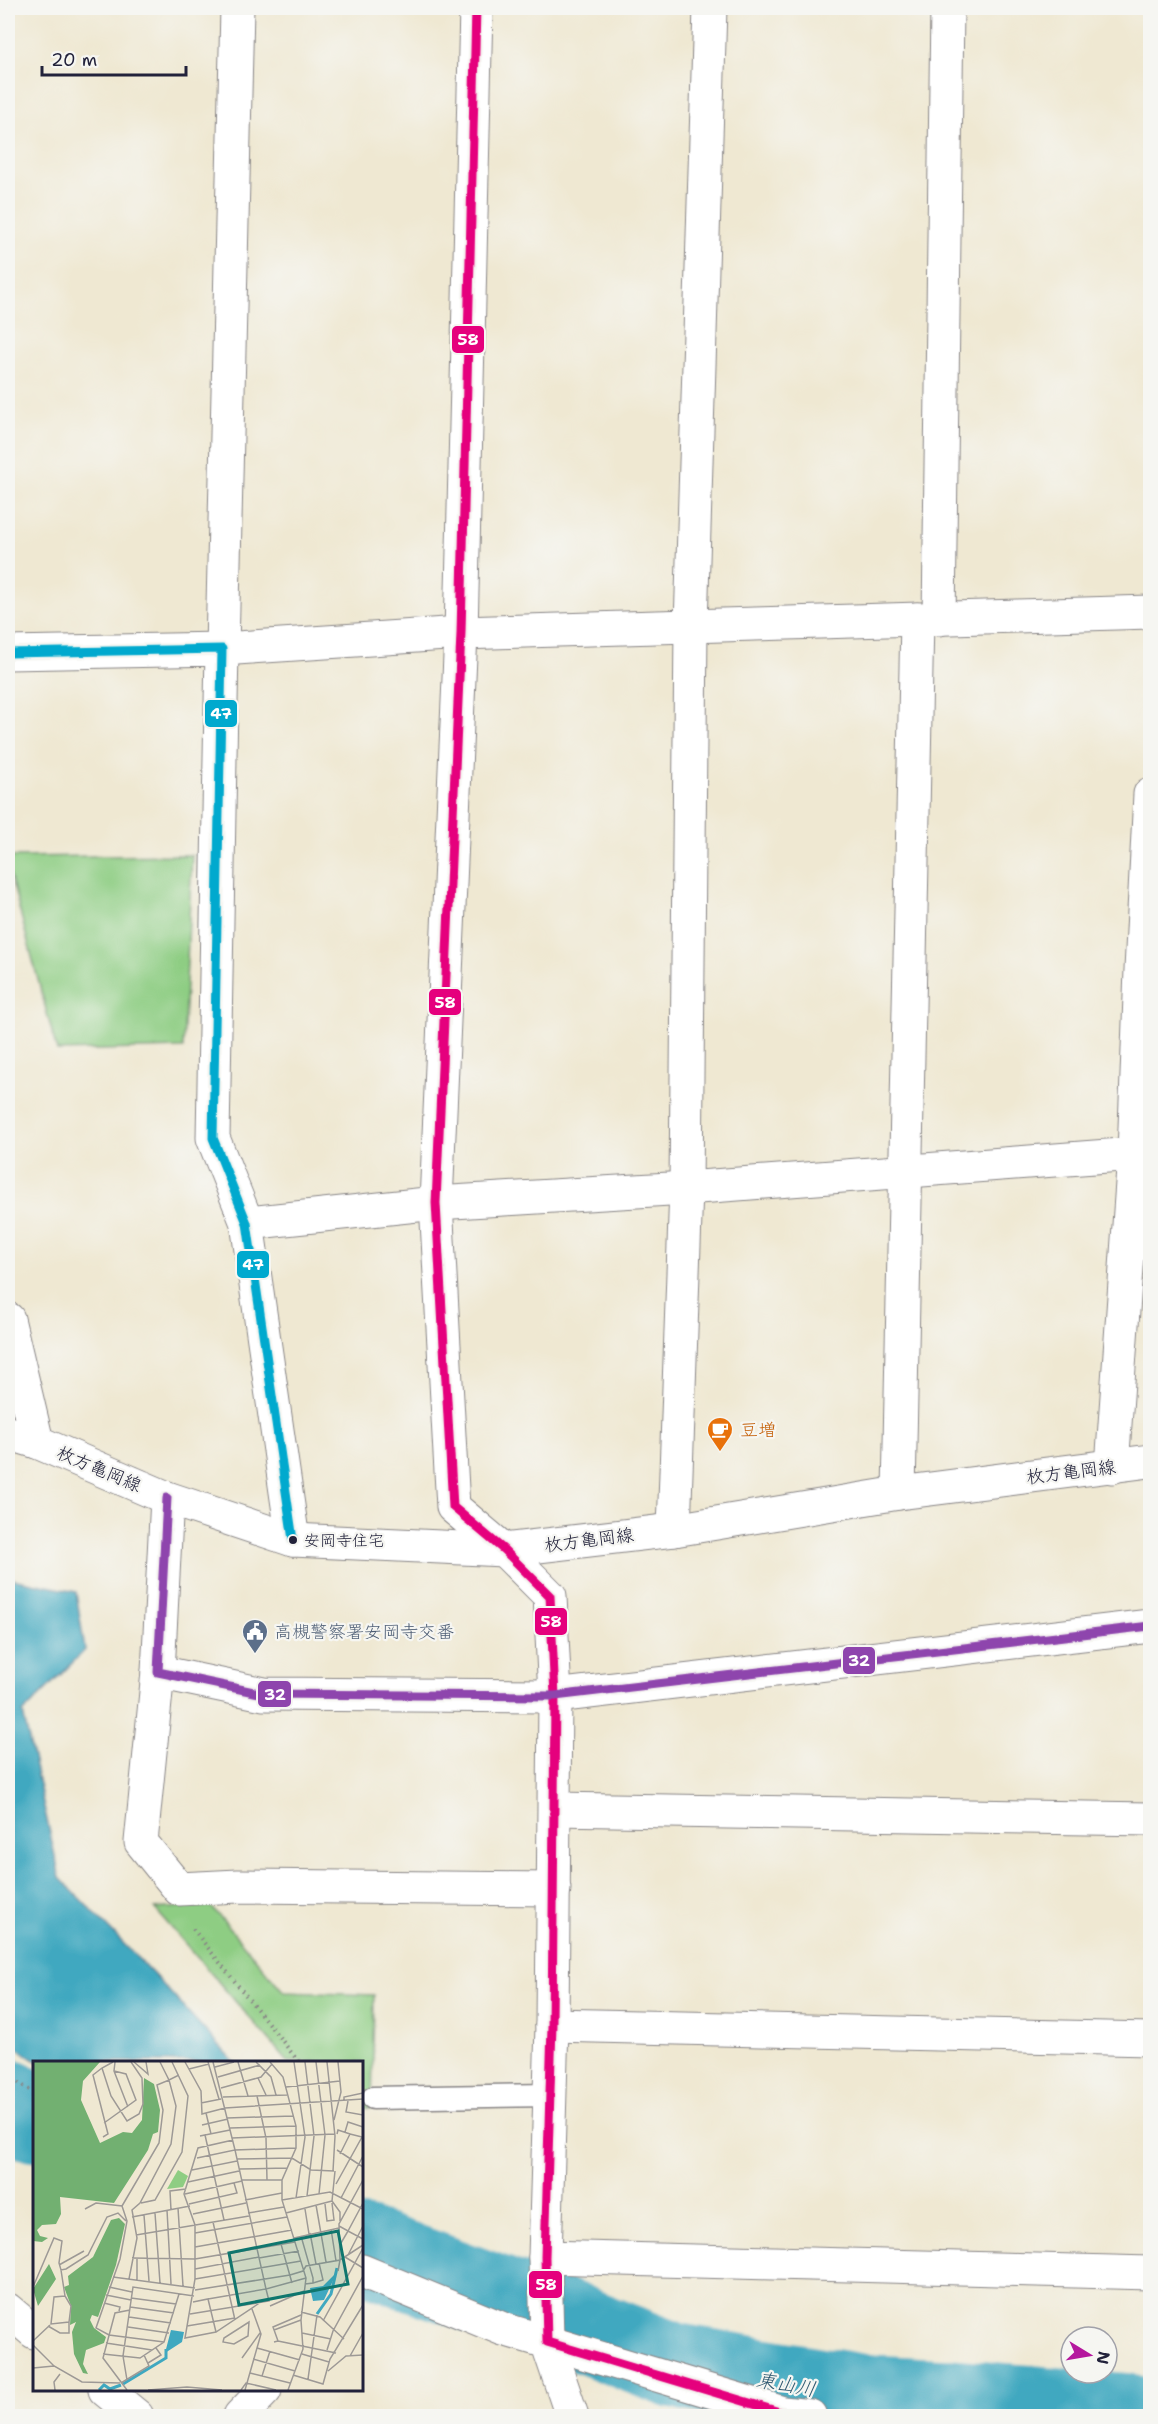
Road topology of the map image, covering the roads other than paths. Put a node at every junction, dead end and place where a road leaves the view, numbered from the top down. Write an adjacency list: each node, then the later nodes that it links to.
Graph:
1 (237, 8): 9 (street)
2 (476, 8): 8 (street)
3 (710, 8): 7 (street)
4 (947, 8): 6 (street)
5 (1150, 612): 6 (street)
6 (928, 619): 7 (street); 13 (street)
7 (691, 626): 8 (street); 14 (street)
8 (461, 633): 9 (street); 15 (street)
9 (222, 649): 10 (street); 16 (street)
10 (8, 653)
11 (1150, 794): 12 (street)
12 (1134, 1154): 13 (street); 20 (street)
13 (905, 1172): 14 (street); 21 (street)
14 (686, 1188): 15 (street); 23 (street)
15 (436, 1203): 16 (street); 25 (street)
16 (247, 1224): 24 (street)
17 (8, 1319): 18 (street)
18 (22, 1437): 22 (street, 枚方亀岡線)
19 (1150, 1461): 20 (street, 枚方亀岡線)
20 (1112, 1467): 21 (street, 枚方亀岡線)
21 (899, 1493): 23 (street, 枚方亀岡線)
22 (167, 1498): 24 (street, 枚方亀岡線); 27 (street)
23 (674, 1530): 25 (street, 枚方亀岡線)
24 (294, 1540): 25 (street, 枚方亀岡線)
25 (504, 1550): 28 (street)
26 (1150, 1626): 28 (street)
27 (158, 1672): 28 (street); 31 (street)
28 (555, 1696): 29 (street)
29 (555, 1809): 30 (street); 31 (street)
30 (1150, 1819)
31 (554, 1889): 32 (street)
32 (552, 2025): 33 (street); 34 (street)
33 (1150, 2039)
34 (551, 2095): 35 (lane); 36 (street)
35 (373, 2098)
36 (544, 2257): 37 (street); 41 (street)
37 (1150, 2273)
38 (364, 2276): 41 (street)
39 (8, 2310): 40 (street)
40 (33, 2331)
41 (547, 2342): 46 (street); 47 (street)
42 (106, 2391): 44 (street)
43 (264, 2391): 45 (street)
44 (137, 2416)
45 (240, 2416)
46 (572, 2416)
47 (810, 2416)

